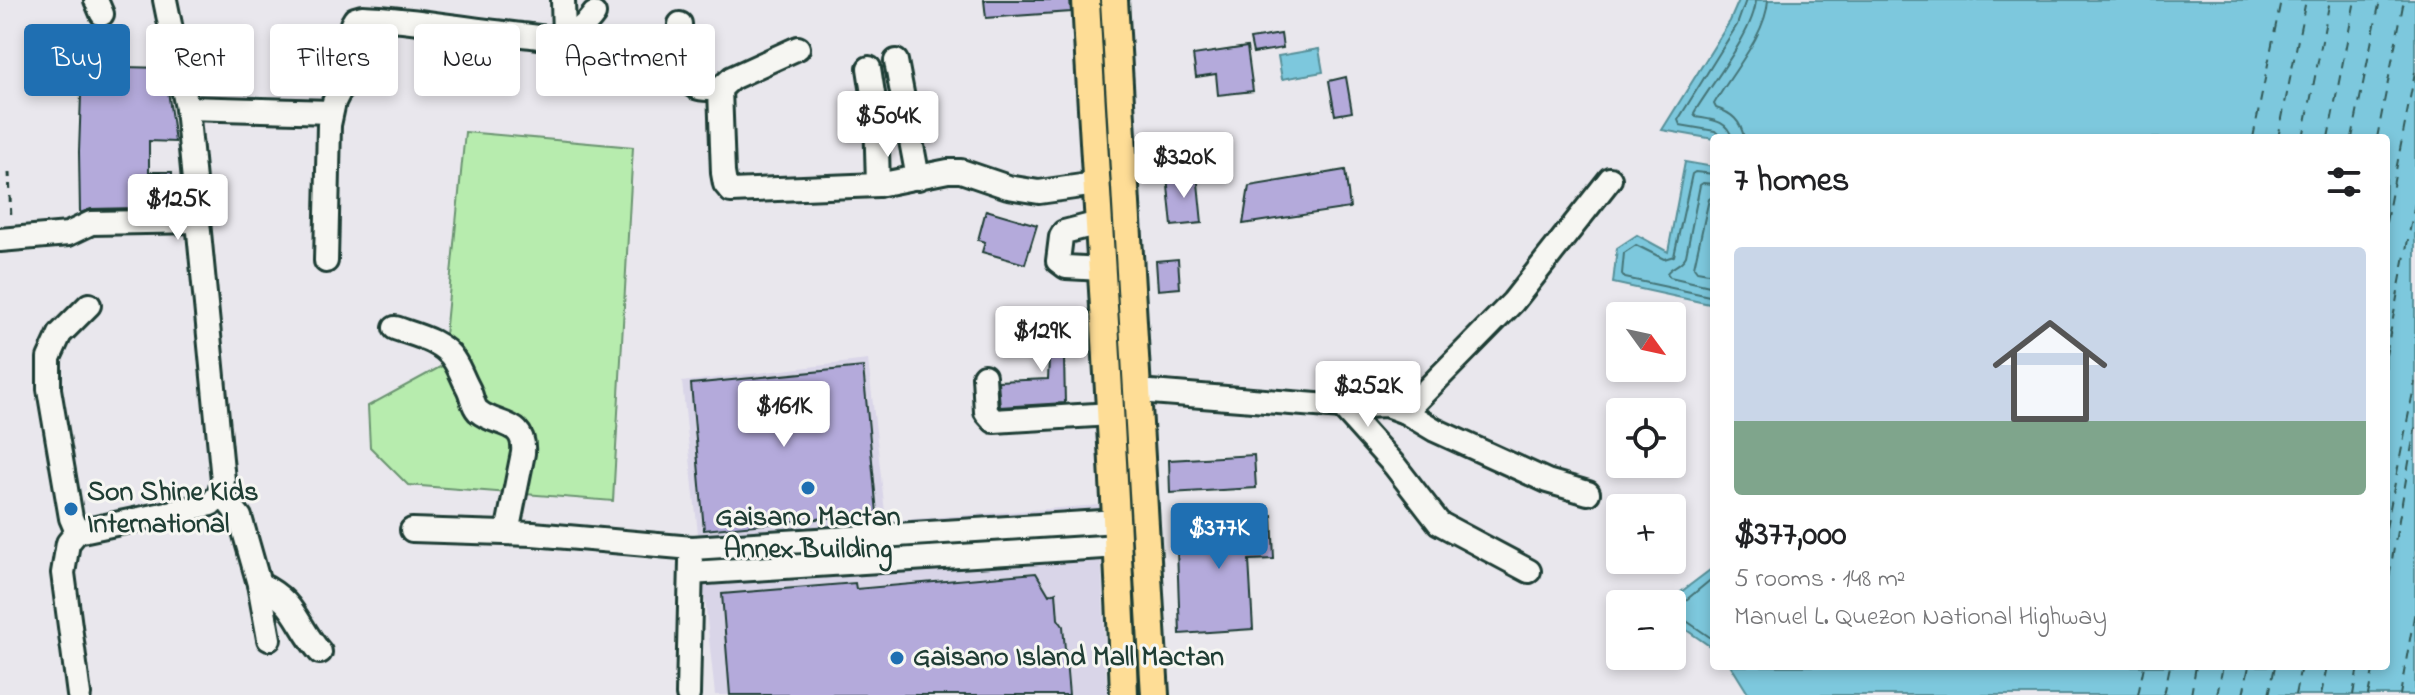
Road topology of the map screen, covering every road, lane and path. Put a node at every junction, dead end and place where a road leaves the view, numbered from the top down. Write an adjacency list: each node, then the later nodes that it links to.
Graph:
1 (165, 0): 14 (street)
2 (563, 0): 6 (street)
3 (1086, 0): 19 (main road)
4 (1114, 0): 21 (main road)
5 (594, 14): 7 (street)
6 (564, 24)
7 (586, 24)
8 (536, 37): 15 (street)
9 (798, 48): 13 (street)
10 (896, 61): 17 (street)
11 (869, 68): 20 (street)
12 (715, 89): 13 (street)
13 (720, 89): 20 (street)
14 (187, 108): 15 (street); 22 (street)
15 (331, 112): 25 (street)
16 (9, 172): 24 (path)
17 (918, 178): 19 (street); 20 (street)
18 (1610, 179): 32 (street)
19 (1096, 184): 23 (main road)
20 (878, 185)
21 (1128, 217): 23 (main road); 30 (main road)
22 (199, 221): 24 (street); 34 (street)
23 (1099, 223): 26 (main road); 26 (street)
24 (6, 240)
25 (326, 261)
26 (1102, 269): 33 (main road)
27 (89, 305): 38 (street)
28 (395, 328): 39 (street)
29 (984, 376): 33 (street)
30 (1138, 391): 31 (street); 51 (main road)
31 (1342, 407): 32 (street); 43 (street)
32 (1405, 412): 35 (street)
33 (1112, 414): 40 (main road)
34 (220, 492): 38 (street); 45 (street)
35 (1588, 493)
36 (1005, 529): 40 (street); 41 (street); 42 (street)
37 (412, 530): 39 (street)
38 (77, 532): 48 (street)
39 (507, 533): 41 (street)
40 (1118, 534): 42 (street); 50 (main road)
41 (692, 548): 44 (street)
42 (1008, 552): 44 (street)
43 (1529, 571)
44 (691, 573): 49 (street)
45 (259, 584): 46 (street); 47 (street)
46 (269, 639)
47 (320, 652)
48 (79, 695)
49 (688, 695)
50 (1124, 695)
51 (1155, 695)

